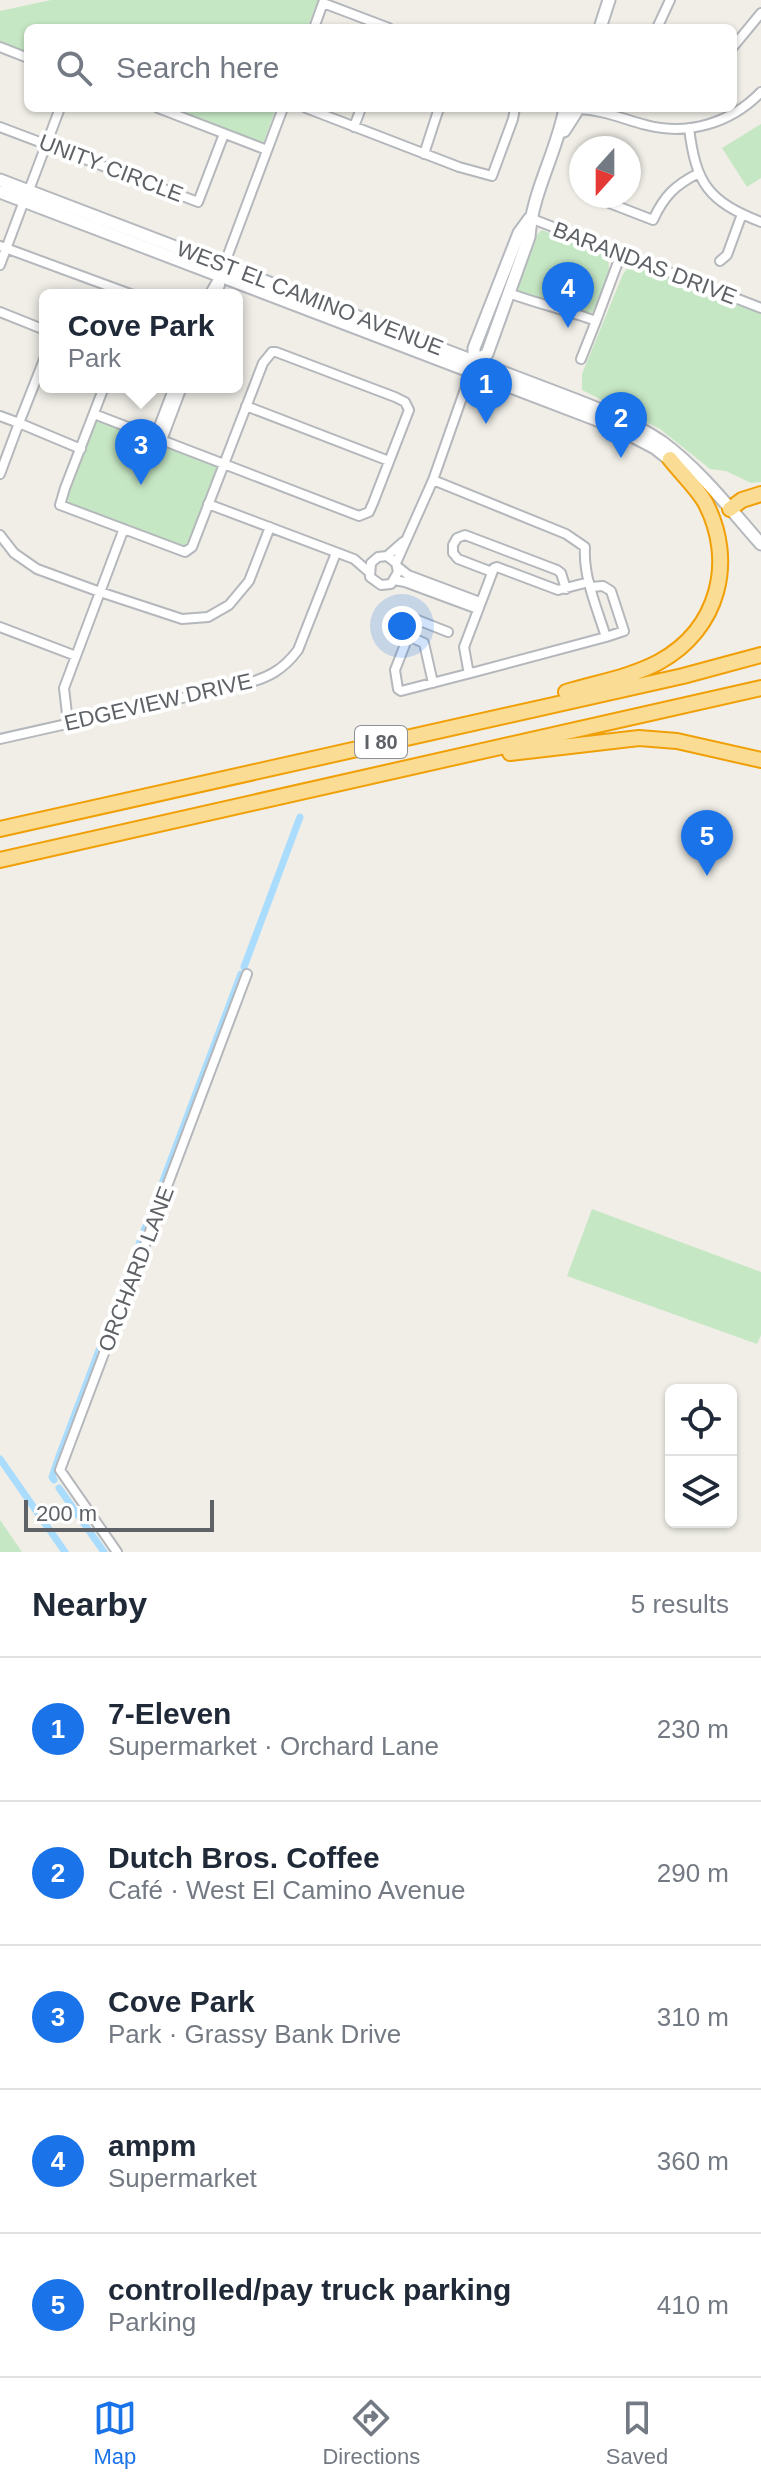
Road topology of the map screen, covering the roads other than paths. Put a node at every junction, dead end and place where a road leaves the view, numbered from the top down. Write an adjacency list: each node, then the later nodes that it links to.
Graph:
1 (609, 0): 6 (main road)
2 (670, 0): 7 (street)
3 (761, 13): 8 (street)
4 (315, 24): 5 (street)
5 (378, 24)
6 (601, 24)
7 (659, 24)
8 (737, 42)
9 (0, 47): 10 (street)
10 (24, 56)
11 (761, 92): 12 (street)
12 (737, 111)
13 (59, 112): 27 (street)
14 (168, 112): 26 (street)
15 (281, 112): 28 (street)
16 (316, 112): 24 (street)
17 (360, 112): 24 (street)
18 (438, 112): 29 (street)
19 (514, 112): 29 (street)
20 (572, 112): 36 (main road)
21 (610, 112): 25 (street)
22 (736, 112): 25 (street)
23 (0, 127): 27 (street, UNITY CIRCLE)
24 (354, 127): 29 (street)
25 (689, 128): 30 (street)
26 (224, 134): 27 (street, UNITY CIRCLE); 28 (street)
27 (47, 143): 33 (street)
28 (267, 150): 42 (street)
29 (424, 154)
30 (699, 173): 34 (street); 35 (street)
31 (0, 180): 33 (main road, WEST EL CAMINO AVENUE)
32 (0, 192): 33 (main road, WEST EL CAMINO AVENUE)
33 (26, 196): 38 (street); 42 (main road, WEST EL CAMINO AVENUE)
34 (622, 208)
35 (742, 214): 37 (street); 40 (street)
36 (530, 218): 39 (street, BARANDAS DRIVE); 46 (main road); 52 (main road)
37 (761, 222)
38 (3, 247): 41 (street); 43 (street)
39 (621, 254): 47 (street, BARANDAS DRIVE); 49 (street)
40 (720, 261)
41 (0, 265)
42 (222, 270): 44 (street); 45 (street); 52 (main road, WEST EL CAMINO AVENUE)
43 (117, 289)
44 (212, 289)
45 (218, 289)
46 (509, 293): 49 (street); 52 (main road)
47 (761, 308)
48 (0, 312): 50 (street)
49 (596, 321): 51 (street)
50 (39, 328)
51 (581, 359)
52 (473, 367): 63 (main road, WEST EL CAMINO AVENUE); 67 (street); 70 (main road, WEST EL CAMINO AVENUE)
53 (39, 372): 60 (street)
54 (102, 393): 58 (street)
55 (172, 393): 61 (street)
56 (179, 393): 61 (street)
57 (246, 406): 64 (street); 64 (street); 65 (street)
58 (94, 414): 61 (street); 62 (street)
59 (0, 416): 60 (street)
60 (19, 423): 62 (street); 66 (street)
61 (159, 438): 65 (street)
62 (81, 449): 72 (street)
63 (670, 459): 70 (main road, WEST EL CAMINO AVENUE); 99 (highway)
64 (389, 461): 65 (street)
65 (223, 464): 69 (street)
66 (0, 474)
67 (433, 480): 74 (street); 85 (street)
68 (761, 494): 70 (highway)
69 (208, 504): 71 (street); 72 (street)
70 (728, 511): 75 (main road, WEST EL CAMINO AVENUE); 77 (main road, WEST EL CAMINO AVENUE)
71 (270, 527): 76 (street); 87 (street)
72 (123, 531): 87 (street)
73 (0, 535): 87 (street)
74 (407, 539): 78 (street); 81 (street)
75 (761, 544)
76 (336, 553): 79 (street); 98 (street, EDGEVIEW DRIVE)
77 (761, 554)
78 (387, 556): 80 (street); 81 (street)
79 (354, 559): 80 (street); 82 (street)
80 (374, 559): 82 (street)
81 (397, 565): 84 (street); 88 (street)
82 (369, 572): 84 (street)
83 (492, 572): 86 (street); 86 (street); 88 (street)
84 (394, 580): 88 (street)
85 (590, 585): 86 (street); 92 (street); 92 (street)
86 (566, 589)
87 (100, 592): 94 (street)
88 (479, 606): 95 (street)
89 (0, 627): 94 (street)
90 (448, 632): 91 (street)
91 (408, 636): 96 (street); 96 (street)
92 (606, 637): 95 (street)
93 (761, 655): 99 (highway, I 80)
94 (76, 656): 98 (street)
95 (471, 673): 96 (street)
96 (433, 683)
97 (761, 688): 102 (highway, I 80)
98 (68, 723): 100 (street, EDGEVIEW DRIVE)
99 (445, 728): 103 (highway, I 80)
100 (0, 739)
101 (761, 760): 102 (highway)
102 (426, 764): 104 (highway, I 80)
103 (0, 829)
104 (0, 860)
105 (247, 974): 106 (street, ORCHARD LANE)
106 (117, 1552)

